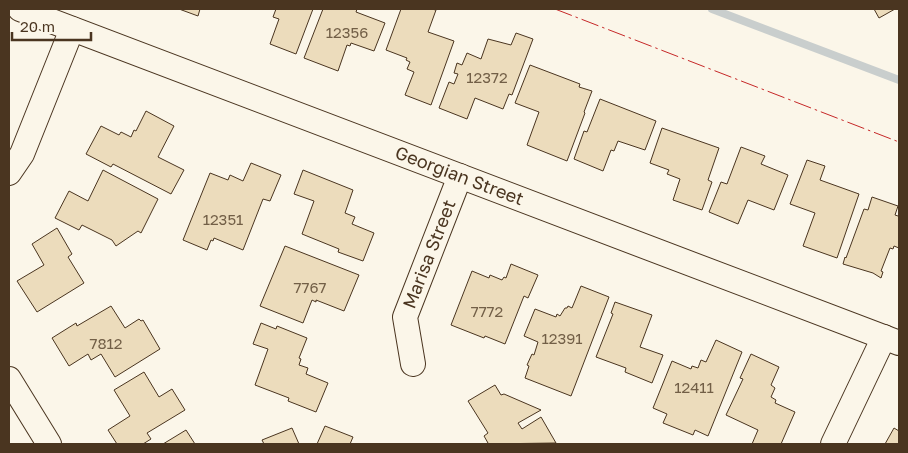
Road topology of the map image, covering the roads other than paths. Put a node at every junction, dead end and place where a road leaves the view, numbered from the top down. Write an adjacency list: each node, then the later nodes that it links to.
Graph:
1 (20, 9): 2 (street, Georgian Street)
2 (72, 29): 3 (street); 4 (street, Georgian Street)
3 (9, 173)
4 (460, 176): 5 (street, Georgian Street); 6 (street, Marisa Street)
5 (892, 340): 9 (street)
6 (412, 364)
7 (9, 379): 8 (street)
8 (49, 444)
9 (833, 444)

